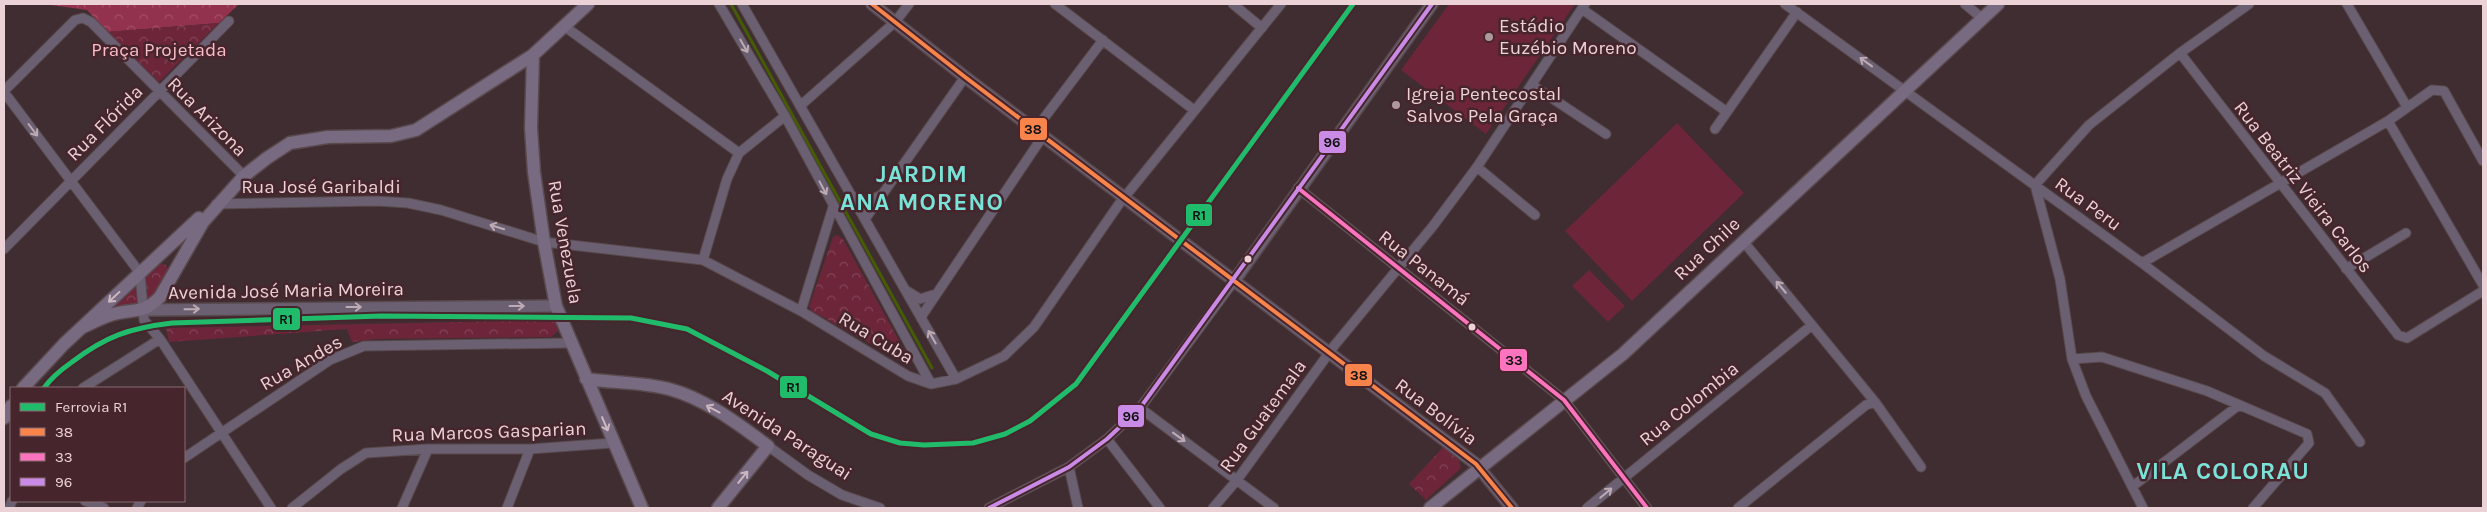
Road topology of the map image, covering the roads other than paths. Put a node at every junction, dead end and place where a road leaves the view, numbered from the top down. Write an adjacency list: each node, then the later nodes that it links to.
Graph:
1 (588, 4): 20 (main road)
2 (719, 4): 36 (street, one-way to 36)
3 (742, 4): 27 (street)
4 (872, 4): 19 (street, Rua Bolívia)
5 (910, 4): 19 (street)
6 (1055, 4): 22 (street)
7 (1233, 4): 21 (street)
8 (1281, 4): 21 (street)
9 (1432, 4): 48 (street)
10 (1785, 4): 16 (street, Rua Peru)
11 (1965, 4): 17 (street)
12 (1998, 4): 17 (main road, Rua Chile)
13 (2249, 4): 23 (street)
14 (2347, 4): 33 (street)
15 (1583, 6): 26 (street, Rua Guatemala); 35 (street)
16 (1797, 12): 29 (street, Rua Peru, one-way to 16); 35 (street)
17 (1983, 19): 29 (main road, Rua Chile)
18 (229, 21): 30 (street, Rua Flórida)
19 (895, 22): 25 (street, Rua Bolívia); 31 (street)
20 (564, 26): 24 (main road); 41 (street)
21 (1262, 28): 34 (street)
22 (1103, 40): 34 (street); 39 (street)
23 (2180, 53): 46 (street, Rua Beatriz Vieira Carlos); 47 (street)
24 (533, 56): 44 (main road); 58 (main road, Rua Venezuela)
25 (965, 77): 39 (street, Rua Bolívia); 49 (street)
26 (1532, 86): 40 (street); 43 (street, Rua Guatemala)
27 (789, 87): 31 (street); 32 (street)
28 (4, 91): 30 (street, Rua Arizona); 45 (street, one-way to 45)
29 (1905, 91): 47 (street, Rua Peru); 57 (main road, Rua Chile)
30 (159, 92): 44 (street, Rua Arizona); 45 (street, Rua Flórida)
31 (816, 92): 32 (street)
32 (800, 106): 50 (street)
33 (2407, 107): 37 (street); 42 (street)
34 (1194, 110): 51 (street)
35 (1727, 112): 38 (street)
36 (785, 116): 41 (street); 53 (street, one-way to 53)
37 (2388, 121): 46 (street); 68 (street)
38 (1714, 129)
39 (1039, 133): 51 (street, Rua Bolívia); 71 (street)
40 (1606, 134)
41 (739, 154): 61 (street)
42 (2483, 160)
43 (1477, 168): 54 (street); 63 (street, Rua Guatemala)
44 (244, 176): 52 (main road)
45 (71, 180): 59 (street, Rua Flórida); 65 (street)
46 (2279, 182): 62 (street); 64 (street, Rua Beatriz Vieira Carlos)
47 (2035, 185): 62 (street, Rua Peru); 81 (street)
48 (1298, 188): 63 (street, Rua Panamá); 67 (street)
49 (884, 194): 50 (street); 55 (street)
50 (852, 196): 55 (street)
51 (1125, 198): 67 (street, Rua Bolívia); 83 (street)
52 (216, 204): 58 (street, Rua José Garibaldi, one-way to 52); 60 (main road); 66 (main road)
53 (833, 207): 74 (street); 84 (street)
54 (1535, 215)
55 (865, 219): 69 (street)
56 (2406, 233): 64 (street)
57 (1743, 241): 76 (street, one-way to 57); 87 (main road, Rua Chile)
58 (544, 242): 61 (street, Rua Cuba); 72 (main road, Rua Venezuela)
59 (4, 249)
60 (154, 260): 65 (main road); 66 (main road)
61 (703, 260): 74 (street, Rua Cuba)
62 (2142, 263): 93 (street, Rua Peru)
63 (1397, 268): 80 (street, Rua Guatemala); 87 (street, Rua Panamá)
64 (2346, 269): 70 (street, Rua Beatriz Vieira Carlos)
65 (140, 272): 73 (street); 77 (main road, one-way to 77)
66 (173, 276): 73 (main road)
67 (1234, 281): 80 (street, Rua Bolívia); 90 (street)
68 (2483, 285)
69 (905, 289): 71 (street); 75 (street)
70 (2483, 291)
71 (936, 294): 75 (street)
72 (556, 306): 73 (street, Avenida José Maria Moreira, one-way to 72); 79 (main road, Rua Venezuela)
73 (143, 310): 77 (main road); 78 (street, Avenida José Maria Moreira)
74 (801, 311): 84 (street, Rua Cuba)
75 (921, 317): 83 (street, one-way to 75)
76 (1812, 325): 88 (street); 102 (street, Rua Colombia)
77 (81, 328): 85 (main road)
78 (160, 338): 86 (street); 91 (street, Avenida José Maria Moreira)
79 (570, 343): 82 (main road, Rua Venezuela); 91 (street, Rua Andes)
80 (1330, 352): 101 (street, Rua Bolívia); 103 (street, Rua Guatemala)
81 (2072, 359): 89 (street); 104 (street)
82 (586, 379): 94 (main road, Rua Venezuela, one-way to 94); 95 (main road, Avenida Paraguai, one-way to 82)
83 (956, 379): 84 (street)
84 (930, 384)
85 (25, 387)
86 (85, 387)
87 (1564, 400): 101 (main road, Rua Chile); 102 (street, Rua Panamá)
88 (1875, 402): 100 (street); 123 (street)
89 (2239, 405): 104 (street); 125 (street)
90 (1140, 408): 92 (street); 103 (street, one-way to 103)
91 (222, 431): 98 (street, Rua Andes); 108 (street, Avenida José Maria Moreira)
92 (1107, 439): 99 (street); 116 (street)
93 (2360, 442)
94 (613, 443): 97 (street, Rua Marcos Gasparian); 106 (main road, Rua Venezuela)
95 (768, 446): 112 (main road, one-way to 95); 113 (street, Avenida Paraguai)
96 (428, 449): 97 (street, Rua Marcos Gasparian); 109 (street, Rua Marcos Gasparian); 110 (street)
97 (530, 449): 111 (street)
98 (185, 457)
99 (1070, 467): 114 (street); 115 (street)
100 (1921, 467)
101 (1481, 468): 119 (main road, Rua Chile); 120 (street, Rua Bolívia)
102 (1624, 478): 121 (street, Rua Colombia, one-way to 102); 122 (street, Rua Panamá)
103 (1237, 480): 117 (street, Rua Guatemala); 118 (street)
104 (2133, 486): 124 (street)
105 (88, 502): 107 (street)
106 (642, 507)
107 (104, 508)
108 (272, 508)
109 (292, 508)
110 (402, 508)
111 (507, 508)
112 (718, 508)
113 (880, 508)
114 (989, 508)
115 (1078, 508)
116 (1160, 508)
117 (1213, 508)
118 (1274, 508)
119 (1430, 508)
120 (1512, 508)
121 (1587, 508)
122 (1647, 508)
123 (1738, 508)
124 (2143, 508)
125 (2253, 508)

